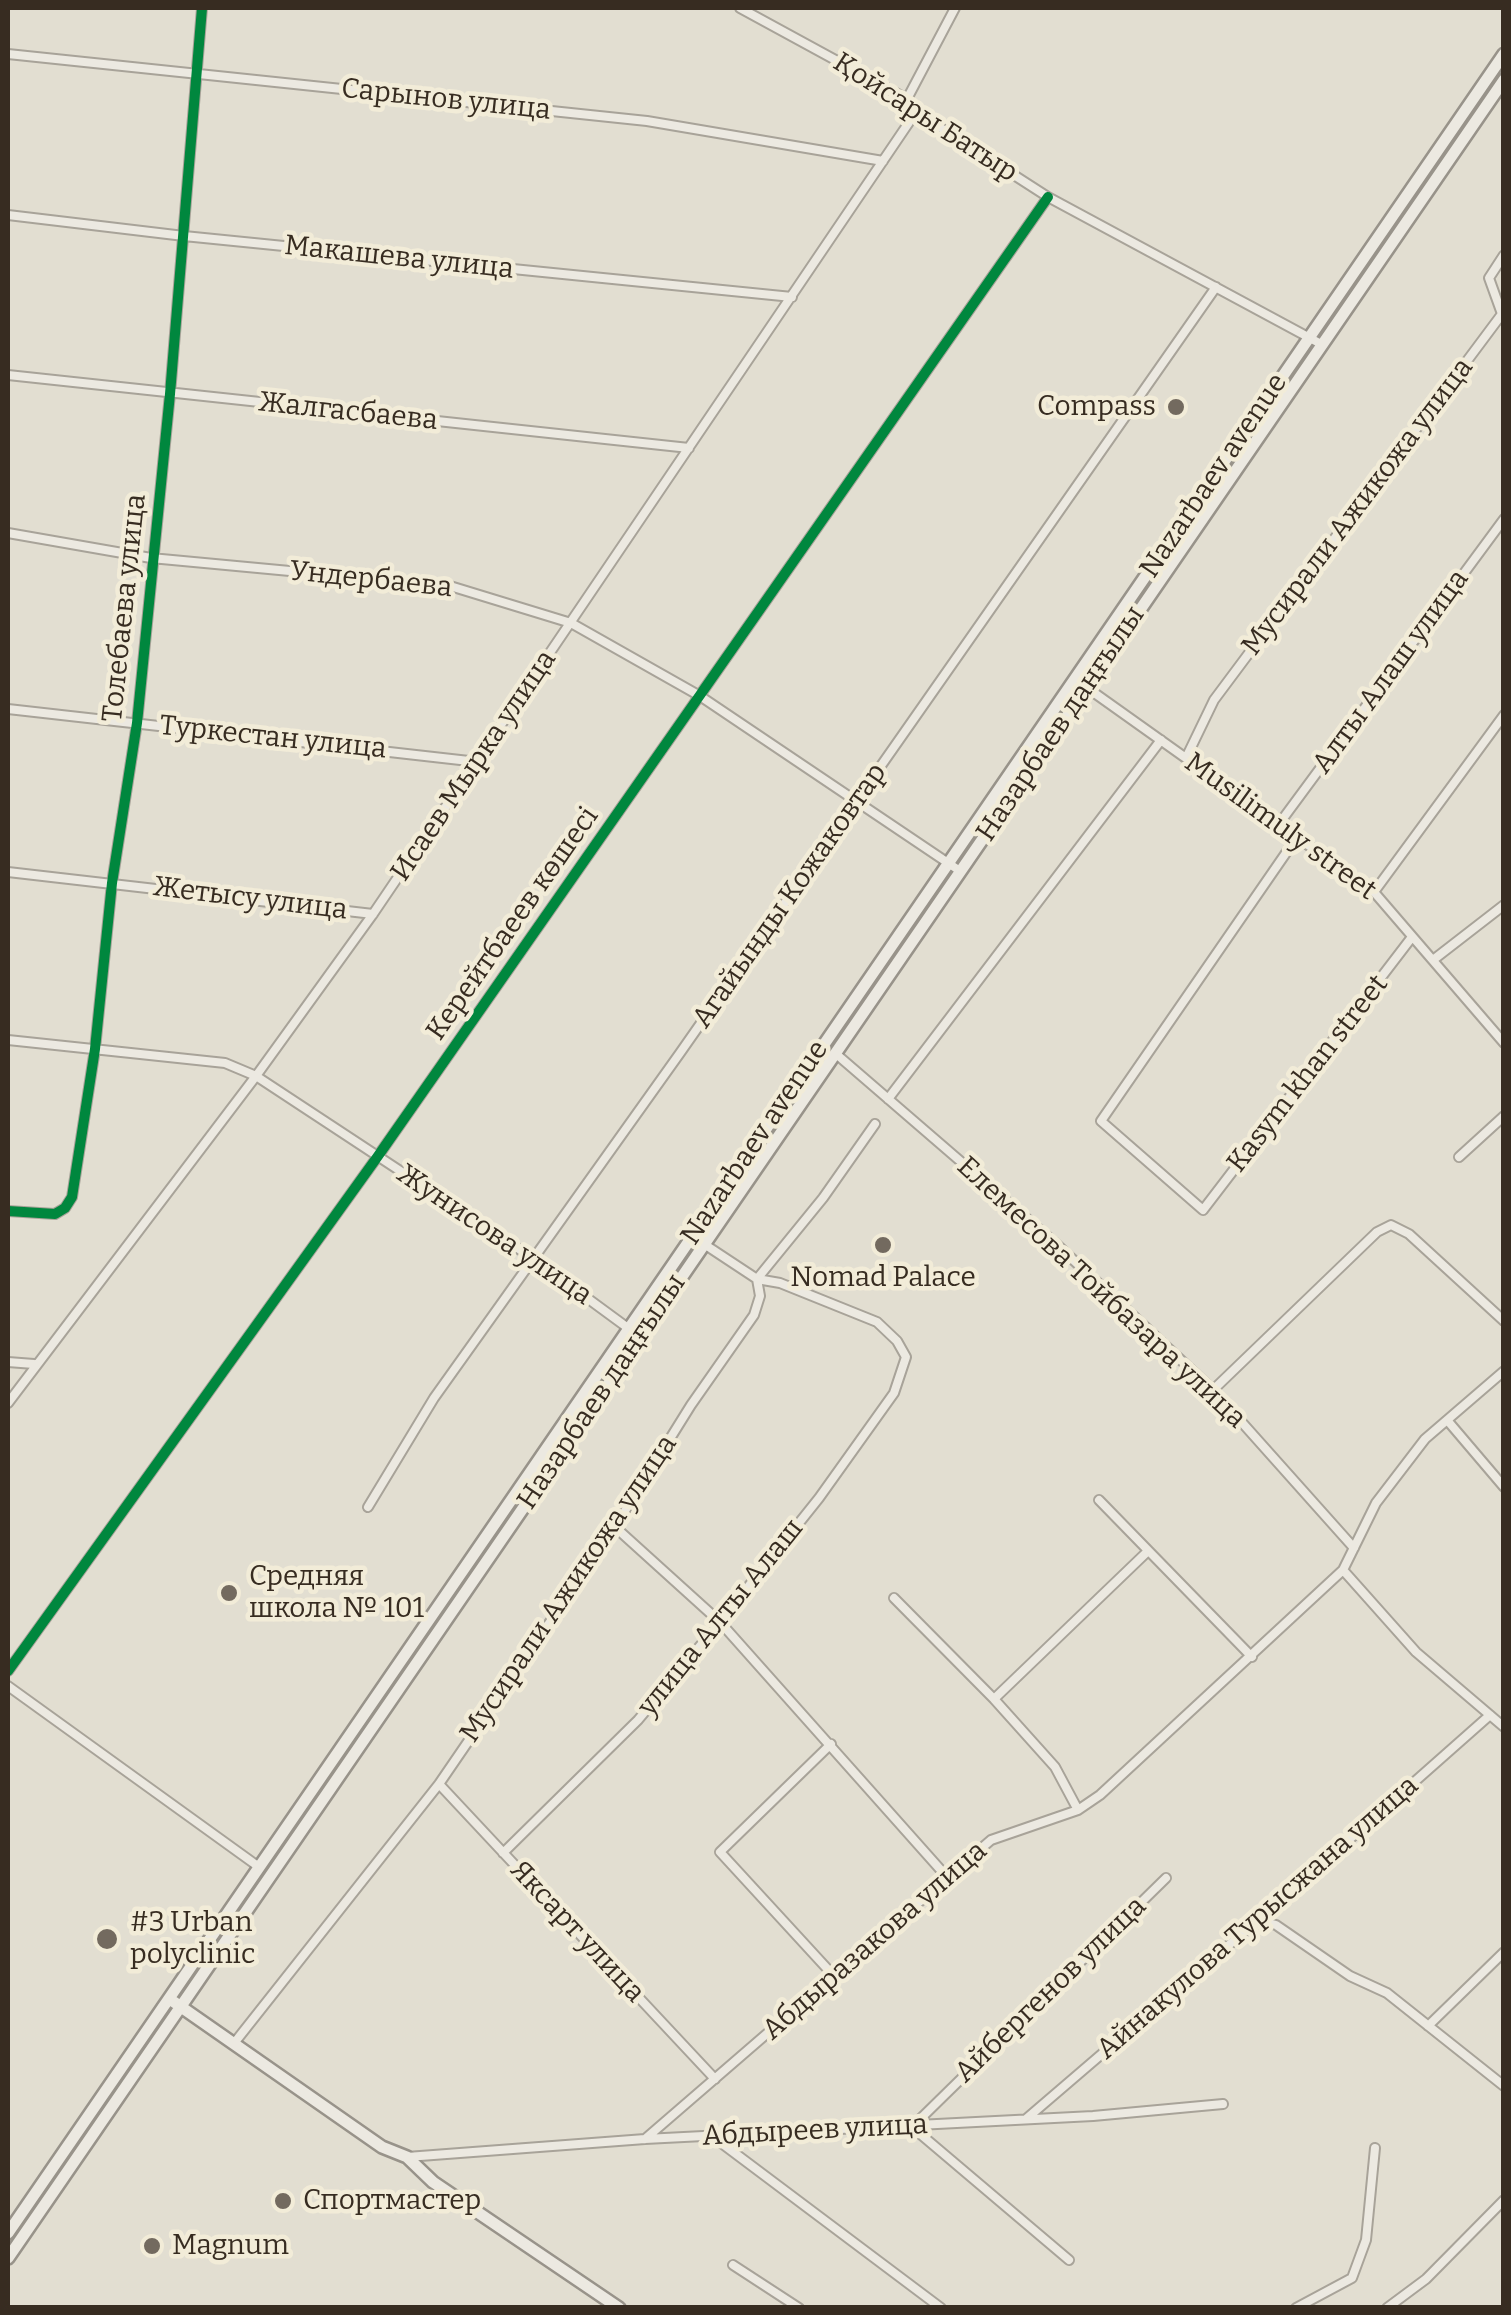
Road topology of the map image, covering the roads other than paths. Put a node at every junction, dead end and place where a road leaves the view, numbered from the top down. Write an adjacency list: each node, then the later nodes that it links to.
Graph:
1 (202, 8): 6 (street, Толебаева улица)
2 (740, 8): 8 (street, Қойсары Батыр)
3 (955, 8): 8 (street)
4 (8, 54): 6 (street, Сарынов улица)
5 (1504, 54): 9 (main road, Nazarbaev avenue)
6 (198, 74): 12 (street, Сарынов улица); 15 (street, Толебаева улица)
7 (1504, 80): 11 (main road, Назарбаев даңғылы)
8 (906, 99): 10 (street, Қойсары Батыр)
9 (1466, 109): 11 (main road); 19 (main road, Nazarbaev avenue)
10 (916, 112): 12 (street, Исаев Мырка улица); 13 (street, Қойсары Батыр)
11 (1478, 118): 20 (main road, Назарбаев даңғылы)
12 (883, 161): 18 (street, Исаев Мырка улица)
13 (1048, 197): 17 (street, Қойсары Батыр); 30 (street, Керейтбаеев көшесі)
14 (8, 215): 15 (street, Макашева улица)
15 (184, 236): 18 (street, Макашева улица); 22 (street, Толебаева улица)
16 (1504, 256): 35 (street, Мусирали Ажикожа улица)
17 (1216, 287): 19 (street, Қойсары Батыр); 37 (street, Агайынды Кожаковтар)
18 (792, 296): 23 (street, Исаев Мырка улица)
19 (1309, 337): 20 (street, Қойсары Батыр); 28 (main road, Nazarbaev avenue)
20 (1321, 344): 29 (main road, Назарбаев даңғылы)
21 (8, 374): 22 (street, Жалгасбаева)
22 (170, 394): 23 (street, Жалгасбаева); 26 (street, Толебаева улица)
23 (689, 448): 27 (street, Исаев Мырка улица)
24 (1504, 519): 38 (street, Алты Алаш улица)
25 (8, 533): 26 (street, Ундербаева)
26 (151, 558): 27 (street, Ундербаева); 33 (street, Толебаева улица)
27 (571, 623): 30 (street, Ундербаева); 36 (street, Исаев Мырка улица)
28 (1074, 679): 29 (street, Musilimuly street); 40 (main road, Nazarbaev avenue)
29 (1086, 687): 34 (street, Musilimuly street); 41 (main road, Назарбаев даңғылы)
30 (700, 696): 37 (street, Ундербаева); 57 (street, Керейтбаеев көшесі)
31 (8, 709): 33 (street, Туркестан улица)
32 (1504, 715): 44 (street)
33 (136, 723): 36 (street, Туркестан улица); 43 (street, Толебаева улица)
34 (1160, 740): 35 (street, Musilimuly street); 54 (street)
35 (1186, 758): 38 (street, Musilimuly street)
36 (478, 762): 46 (street, Исаев Мырка улица)
37 (856, 802): 40 (street, Ундербаева); 61 (street, Агайынды Кожаковтар)
38 (1280, 824): 39 (street, Musilimuly street)
39 (1297, 837): 44 (street, Musilimuly street); 47 (street, Kasym khan street)
40 (948, 863): 41 (street, Ундербаева); 64 (main road, Nazarbaev avenue)
41 (960, 871): 52 (main road, Назарбаев даңғылы)
42 (8, 872): 43 (street, Жетысу улица)
43 (112, 883): 46 (street, Жетысу улица); 51 (street, Толебаева улица)
44 (1374, 892): 47 (street, Musilimuly street)
45 (1504, 905): 48 (street)
46 (373, 914): 53 (street, Исаев Мырка улица)
47 (1412, 938): 48 (street, Musilimuly street)
48 (1432, 960): 50 (street, Musilimuly street)
49 (8, 1040): 51 (street, Жунисова улица)
50 (1504, 1042)
51 (95, 1050): 53 (street, Жунисова улица); 59 (street, Толебаева улица)
52 (835, 1053): 54 (street, Елемесова Тойбазара улица); 60 (main road, Назарбаев даңғылы)
53 (256, 1076): 57 (street, Жунисова улица); 67 (street, Исаев Мырка улица)
54 (888, 1099): 69 (street, Елемесова Тойбазара улица)
55 (1504, 1116): 58 (street)
56 (875, 1124): 62 (street, Мусирали Ажикожа улица)
57 (378, 1156): 61 (street, Жунисова улица); 82 (street, Керейтбаеев көшесі)
58 (1459, 1157)
59 (8, 1211)
60 (704, 1244): 62 (street); 65 (main road, Назарбаев даңғылы)
61 (534, 1259): 64 (street, Жунисова улица); 74 (street, Агайынды Кожаковтар)
62 (757, 1278): 75 (street, Мусирали Ажикожа улица); 80 (street, улица Алты Алаш)
63 (1504, 1321): 69 (street)
64 (628, 1328): 65 (street, Жунисова улица); 91 (main road, Nazarbaev avenue)
65 (640, 1337): 98 (main road, Назарбаев даңғылы)
66 (8, 1362): 67 (street)
67 (34, 1364): 70 (street, Исаев Мырка улица)
68 (1504, 1371): 71 (street, Абдыразакова улица)
69 (1213, 1390): 76 (street, Елемесова Тойбазара улица)
70 (8, 1403)
71 (1447, 1420): 72 (street); 76 (street, Абдыразакова улица)
72 (1504, 1487)
73 (1099, 1500): 77 (street)
74 (368, 1507)
75 (615, 1527): 80 (street); 88 (street, Мусирали Ажикожа улица)
76 (1354, 1548): 78 (street, Абдыразакова улица)
77 (1148, 1552): 81 (street); 84 (street)
78 (1343, 1570): 81 (street, Абдыразакова улица); 85 (street)
79 (894, 1598): 84 (street)
80 (720, 1622): 87 (street); 90 (street, улица Алты Алаш)
81 (1252, 1657): 89 (street, Абдыразакова улица)
82 (8, 1671)
83 (8, 1686): 91 (street)
84 (994, 1699): 89 (street)
85 (1490, 1715): 86 (street); 94 (street, Айнакулова Турысжана улица)
86 (1504, 1727)
87 (831, 1744): 92 (street); 96 (street)
88 (439, 1784): 90 (street, Яксарт улица); 100 (street, Мусирали Ажикожа улица)
89 (1078, 1810): 92 (street, Абдыразакова улица)
90 (504, 1854): 101 (street, Яксарт улица)
91 (259, 1866): 97 (main road, Nazarbaev avenue)
92 (947, 1877): 96 (street, Абдыразакова улица)
93 (1166, 1878): 105 (street, Айбергенов улица)
94 (1258, 1920): 99 (street); 104 (street, Айнакулова Турысжана улица)
95 (1504, 1952): 99 (street)
96 (833, 1976): 101 (street, Абдыразакова улица)
97 (168, 1998): 98 (main road); 111 (main road, Nazarbaev avenue)
98 (180, 2006): 100 (main road); 112 (main road, Назарбаев даңғылы)
99 (1428, 2026): 102 (street)
100 (236, 2042): 109 (main road)
101 (715, 2079): 107 (street, Абдыразакова улица)
102 (1504, 2086)
103 (1223, 2104): 104 (street, Абдыреев улица)
104 (1024, 2120): 105 (street, Абдыреев улица)
105 (912, 2126): 106 (street, Абдыреев улица); 113 (street)
106 (712, 2136): 107 (street, Абдыреев улица); 117 (street)
107 (645, 2139): 109 (street, Абдыреев улица)
108 (1375, 2148): 118 (street)
109 (407, 2158): 115 (main road)
110 (1504, 2200): 119 (street)
111 (8, 2233)
112 (8, 2258)
113 (1068, 2260)
114 (733, 2265): 116 (street)
115 (619, 2308)
116 (799, 2308)
117 (940, 2308)
118 (1296, 2308)
119 (1387, 2308)

